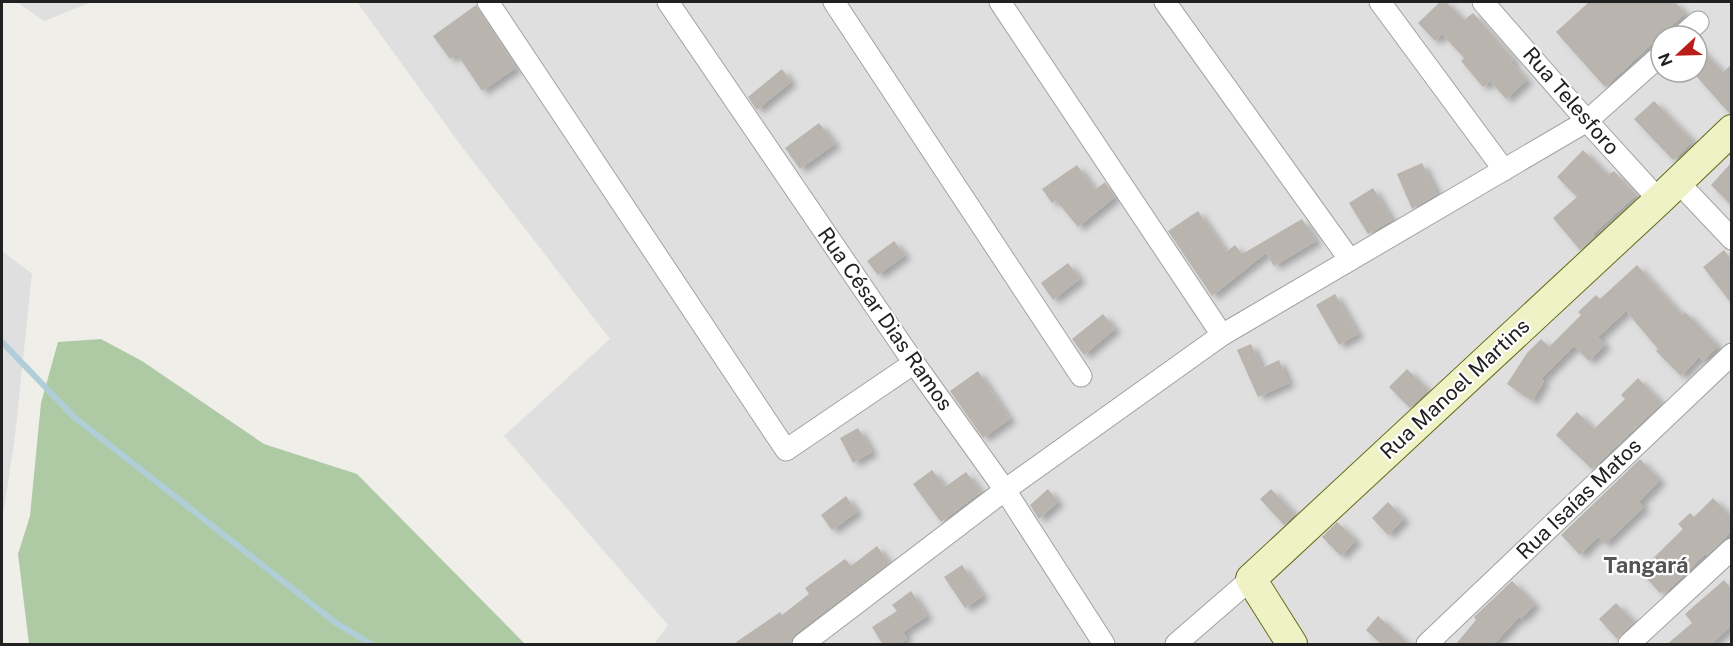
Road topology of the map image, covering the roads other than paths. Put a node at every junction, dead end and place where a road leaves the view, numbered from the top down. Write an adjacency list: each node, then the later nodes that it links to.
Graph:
1 (488, 2): 17 (street)
2 (668, 2): 17 (street, Rua César Dias Ramos)
3 (834, 2): 18 (street)
4 (1000, 2): 15 (street)
5 (1165, 2): 14 (street)
6 (1380, 2): 11 (street)
7 (1483, 2): 9 (street, Rua Telesforo)
8 (1649, 66): 9 (street)
9 (1587, 121): 11 (street); 12 (street, Rua Telesforo)
10 (1731, 130): 12 (street, Rua Manoel Martins)
11 (1504, 170): 14 (street)
12 (1669, 191): 13 (street, Rua Telesforo); 21 (street, Rua Manoel Martins)
13 (1731, 239)
14 (1350, 260): 15 (street)
15 (1222, 335): 19 (street)
16 (1731, 354): 26 (street, Rua Isaías Matos)
17 (914, 363): 19 (street, Rua César Dias Ramos)
18 (1082, 376)
19 (1005, 490): 22 (street, Rua César Dias Ramos); 23 (street)
20 (1731, 549): 27 (street)
21 (1251, 579): 24 (street, Rua Manoel Martins); 25 (street)
22 (1098, 643)
23 (803, 645)
24 (1176, 645)
25 (1292, 645)
26 (1427, 645)
27 (1629, 645)

